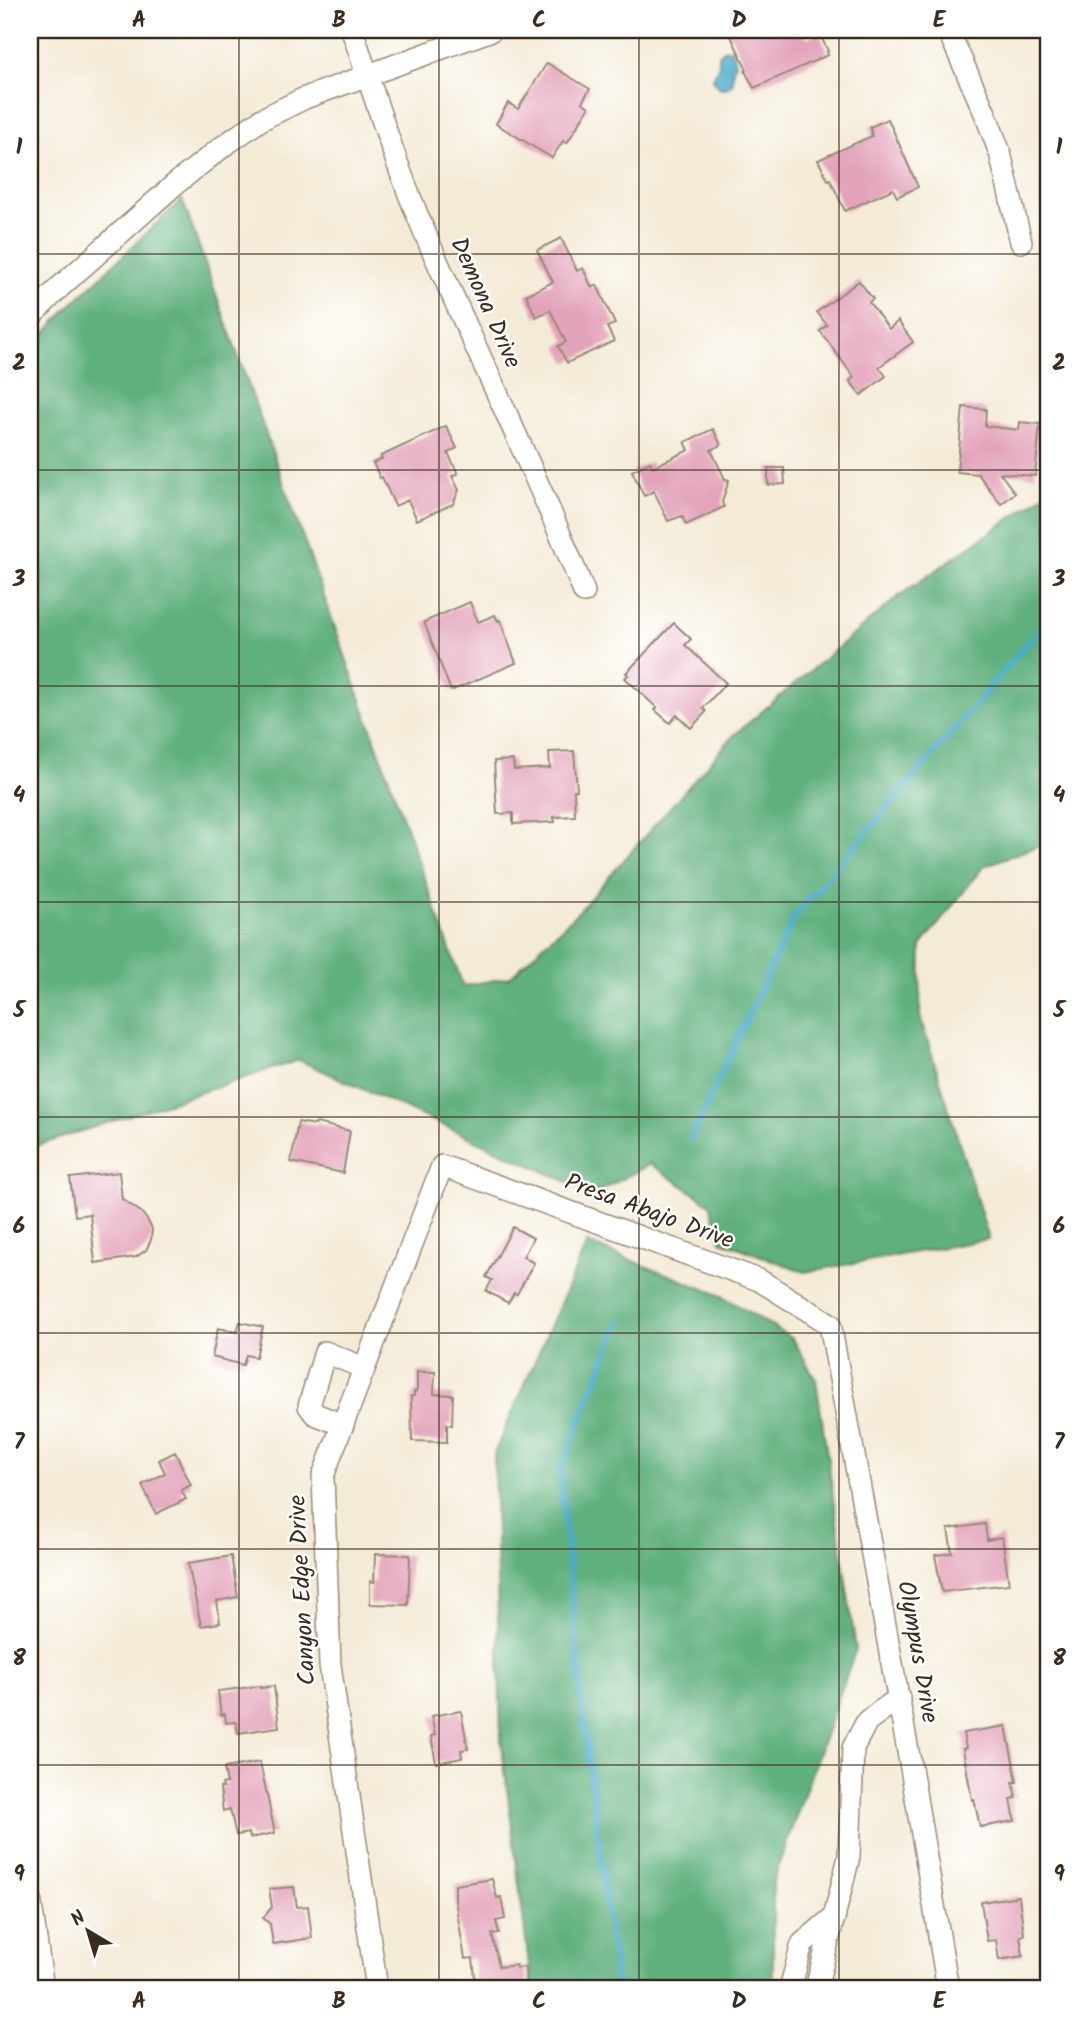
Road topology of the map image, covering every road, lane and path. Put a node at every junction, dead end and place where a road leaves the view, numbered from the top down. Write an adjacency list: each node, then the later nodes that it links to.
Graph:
1 (352, 30): 4 (street, Demona Drive)
2 (492, 30): 4 (street)
3 (948, 30): 5 (street)
4 (368, 74): 6 (street); 7 (street, Demona Drive)
5 (1021, 242)
6 (30, 317)
7 (584, 592)
8 (442, 1166): 9 (street, Presa Abajo Drive); 10 (street, Canyon Edge Drive)
9 (830, 1324): 12 (street, Olympus Drive)
10 (365, 1368): 11 (street, Canyon Edge Drive); 11 (street)
11 (343, 1425): 16 (street, Canyon Edge Drive)
12 (899, 1698): 14 (street); 19 (street, Olympus Drive)
13 (30, 1897): 15 (street)
14 (835, 1916): 17 (street); 18 (street)
15 (43, 1989)
16 (377, 1989)
17 (790, 1989)
18 (816, 1989)
19 (948, 1989)

